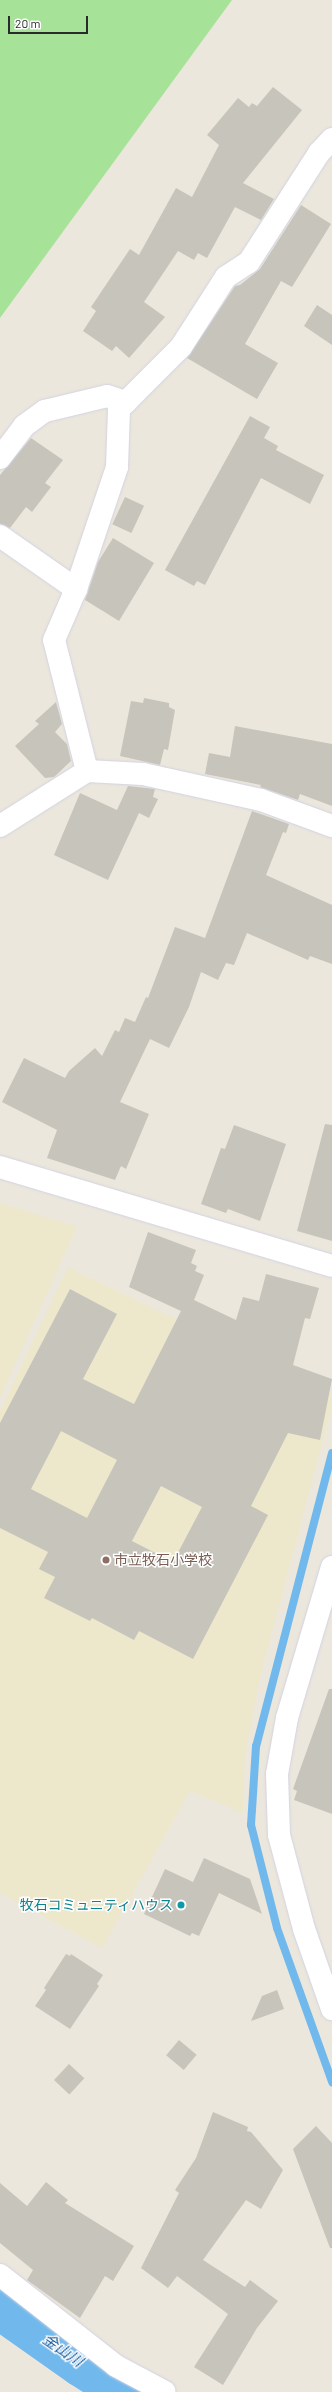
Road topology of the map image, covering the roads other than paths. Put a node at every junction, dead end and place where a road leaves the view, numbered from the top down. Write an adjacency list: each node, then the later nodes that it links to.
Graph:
1 (332, 139): 2 (street)
2 (126, 402): 3 (street); 5 (street)
3 (0, 458)
4 (0, 536): 5 (street)
5 (76, 589): 6 (street)
6 (88, 771): 7 (street); 8 (street)
7 (0, 826)
8 (332, 826)
9 (0, 1168): 10 (street)
10 (332, 1266)
11 (332, 1567): 12 (street)
12 (332, 2009)
13 (0, 2275): 14 (street)
14 (166, 2392)

